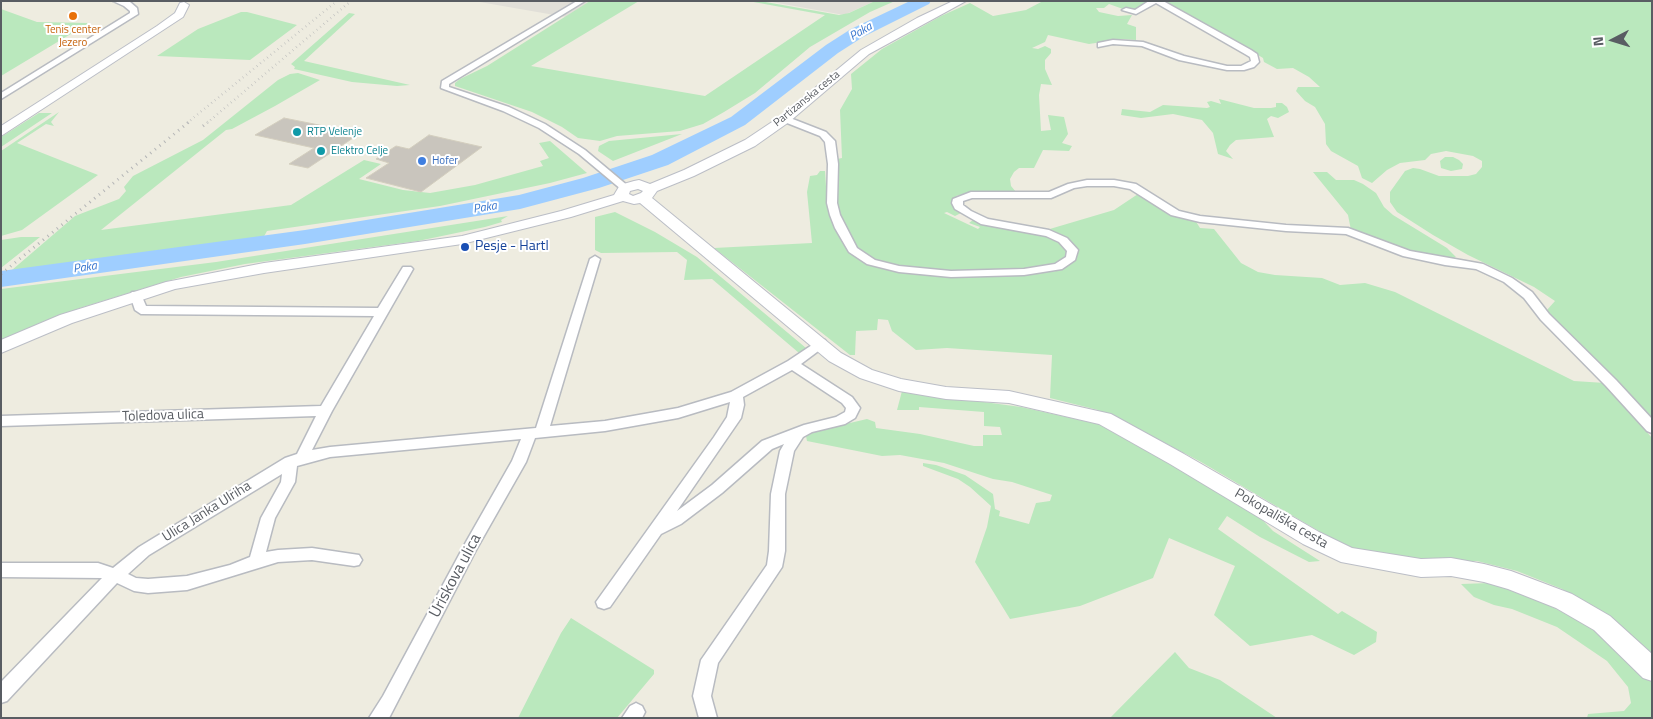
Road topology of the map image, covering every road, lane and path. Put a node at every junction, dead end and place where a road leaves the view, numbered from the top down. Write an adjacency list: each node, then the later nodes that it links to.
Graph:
1 (116, 1): 8 (street)
2 (582, 1): 11 (street)
3 (961, 1): 9 (street, Partizanska cesta)
4 (1156, 1): 6 (street); 7 (street)
5 (184, 3): 10 (street)
6 (1126, 10)
7 (1101, 45)
8 (1, 96)
9 (785, 119): 12 (street, Partizanska cesta); 23 (street)
10 (1, 132)
11 (622, 188): 12 (street); 15 (street)
12 (646, 193): 17 (street, Pokopališka cesta)
13 (595, 259): 24 (street, Uriskova ulica)
14 (407, 269): 16 (street)
15 (136, 295): 16 (street); 18 (street)
16 (382, 312): 21 (street)
17 (821, 343): 19 (street, Ulica Janka Ulriha); 33 (street, Pokopališka cesta)
18 (1, 347)
19 (792, 364): 20 (street, Ulica Janka Ulriha); 25 (street)
20 (736, 395): 24 (street, Ulica Janka Ulriha); 27 (street)
21 (325, 411): 22 (street, Toledova ulica); 26 (street)
22 (1, 421)
23 (1652, 428)
24 (535, 432): 26 (street, Ulica Janka Ulriha); 35 (street, Uriskova ulica)
25 (798, 433): 27 (street); 36 (street)
26 (297, 460): 29 (street); 31 (street, Ulica Janka Ulriha)
27 (657, 531): 32 (street)
28 (354, 560): 29 (street)
29 (257, 561): 31 (street)
30 (1, 570): 31 (street)
31 (115, 575): 34 (street, Ulica Janka Ulriha)
32 (604, 602)
33 (1652, 670)
34 (1, 695)
35 (378, 718)
36 (708, 718)

